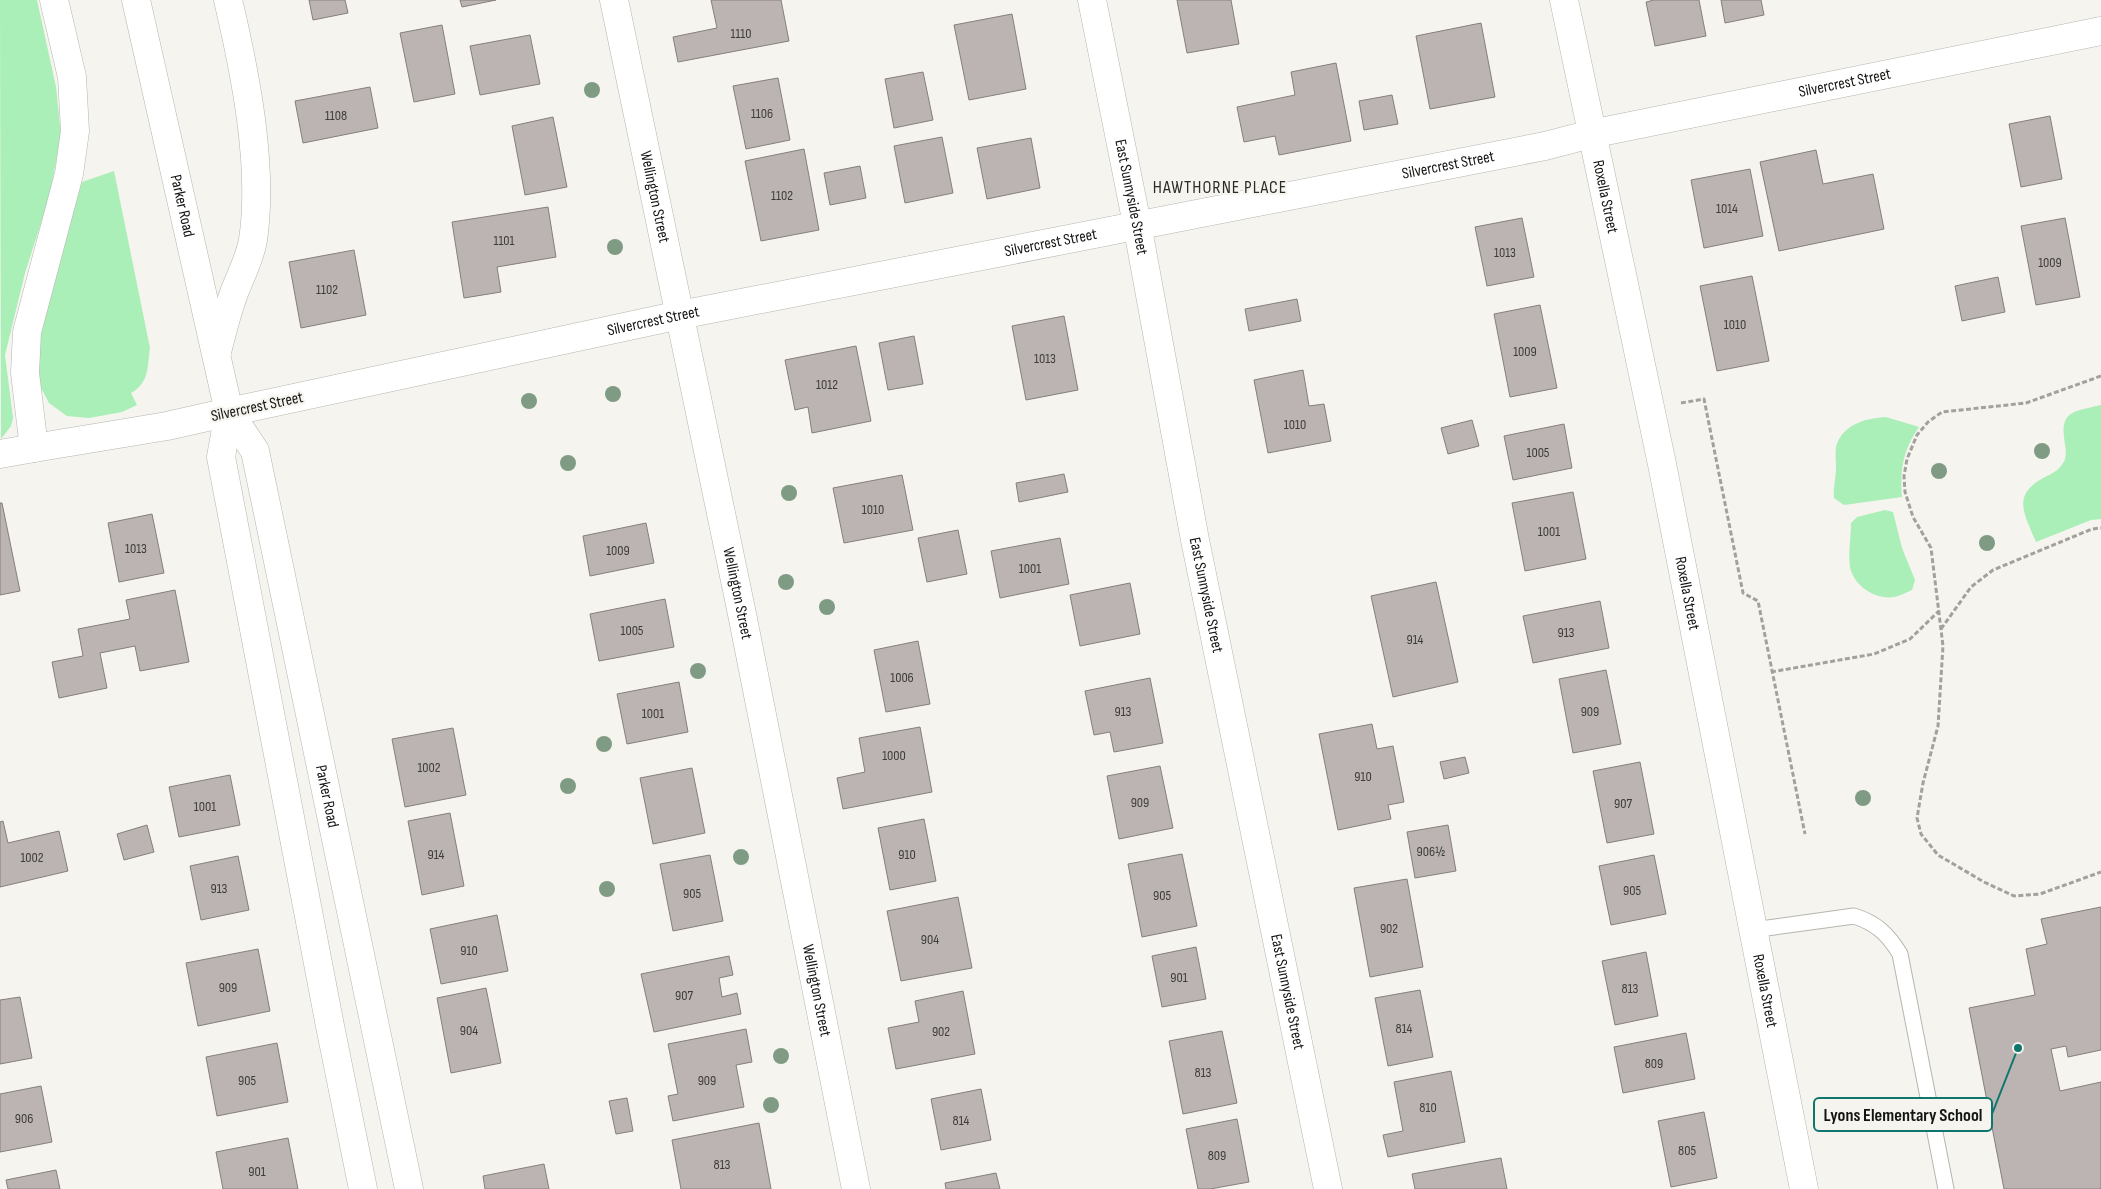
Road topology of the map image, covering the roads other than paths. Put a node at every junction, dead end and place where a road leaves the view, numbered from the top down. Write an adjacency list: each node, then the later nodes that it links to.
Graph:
1 (54, 0): 13 (street)
2 (136, 0): 11 (street, Parker Road)
3 (228, 0): 11 (street)
4 (614, 0): 10 (street, Wellington Street)
5 (1092, 0): 9 (street, East Sunnyside Street)
6 (1564, 0): 8 (street, Roxella Street)
7 (2101, 31): 8 (street, Silvercrest Street)
8 (1591, 134): 9 (street, Silvercrest Street); 15 (street, Roxella Street)
9 (1137, 224): 10 (street, Silvercrest Street); 21 (street, East Sunnyside Street)
10 (680, 315): 12 (street, Silvercrest Street); 20 (street, Wellington Street)
11 (216, 356): 12 (street, Parker Road)
12 (229, 412): 13 (street, Silvercrest Street); 16 (street, Parker Road); 17 (street, Parker Road)
13 (34, 448): 14 (street, Silvercrest Street)
14 (0, 454)
15 (1753, 930): 22 (street, Roxella Street); 23 (lane)
16 (364, 976): 17 (street); 19 (street, Parker Road)
17 (322, 984): 18 (street, Parker Road)
18 (363, 1189)
19 (409, 1189)
20 (856, 1189)
21 (1328, 1189)
22 (1804, 1189)
23 (1946, 1189)

